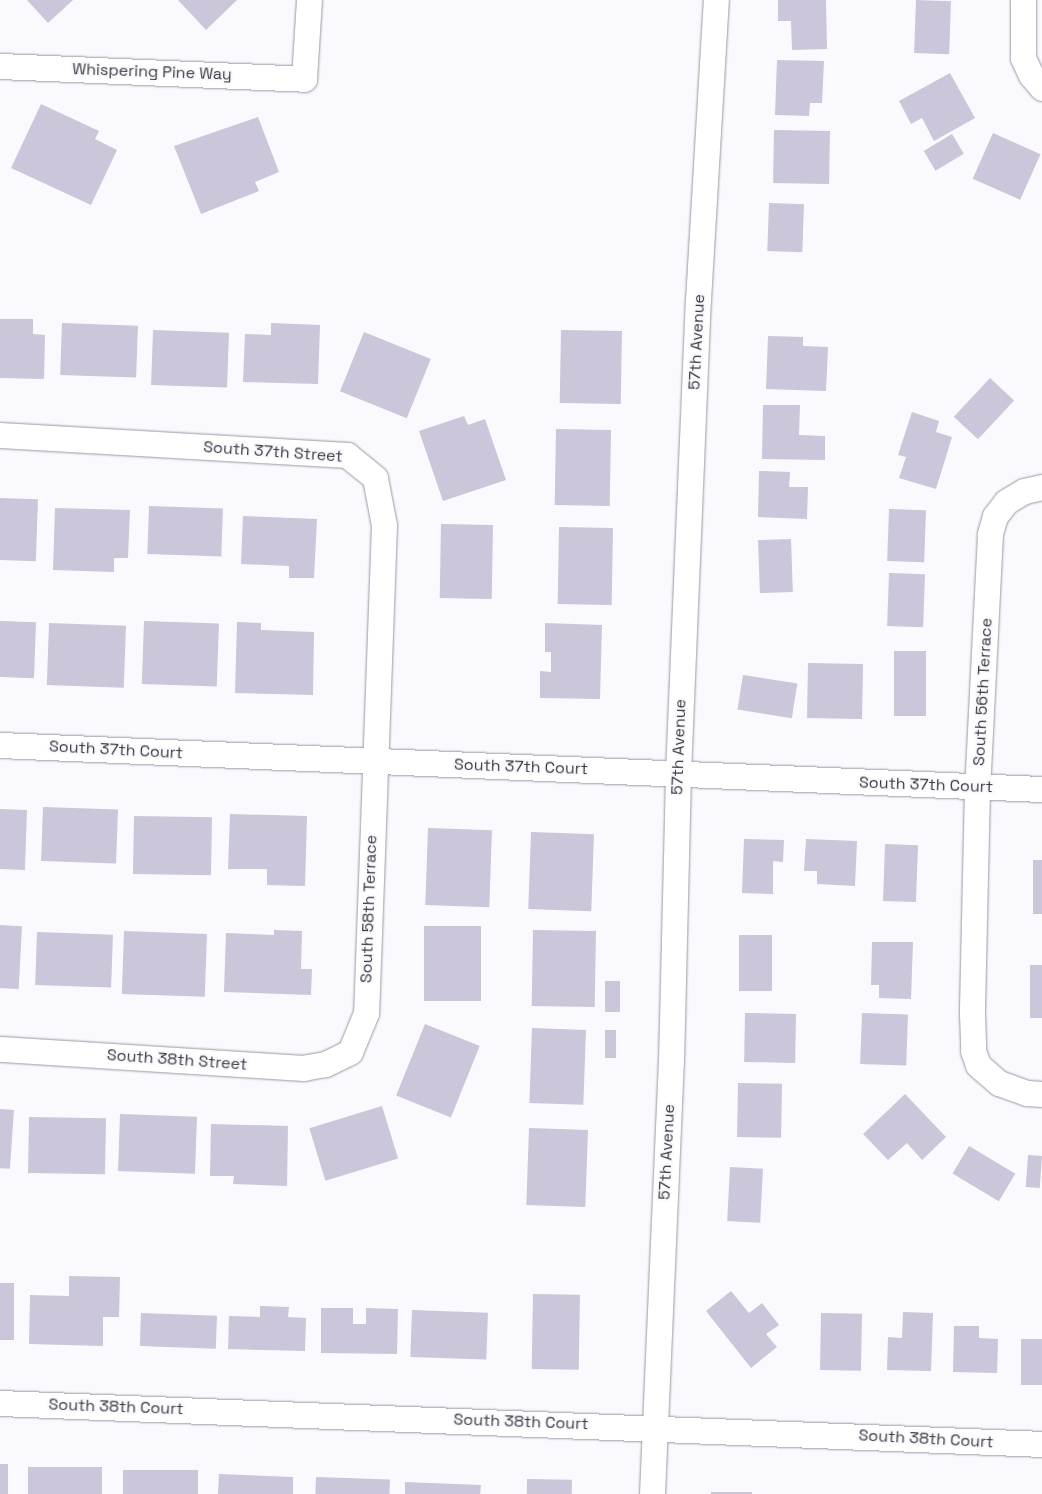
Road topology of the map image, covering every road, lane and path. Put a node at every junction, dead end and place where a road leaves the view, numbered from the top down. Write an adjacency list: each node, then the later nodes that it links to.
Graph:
1 (309, 0): 4 (street, Whispering Pine Way)
2 (716, 0): 10 (street, 57th Avenue)
3 (1023, 0): 5 (street)
4 (0, 66)
5 (1042, 88)
6 (0, 435): 9 (street, South 37th Street)
7 (1042, 487): 11 (street, South 56th Terrace)
8 (0, 745): 9 (street, South 37th Court)
9 (374, 762): 10 (street, South 37th Court); 14 (street, South 58th Terrace)
10 (678, 773): 11 (street, South 37th Court); 17 (street, 57th Avenue)
11 (977, 788): 12 (street, South 37th Court); 15 (street, South 56th Terrace)
12 (1042, 789)
13 (0, 1049): 14 (street, South 38th Street)
14 (350, 1052)
15 (1042, 1094)
16 (0, 1403): 17 (street, South 38th Court)
17 (655, 1427): 18 (street, South 38th Court); 19 (street, 57th Avenue)
18 (1042, 1444)
19 (652, 1494)

